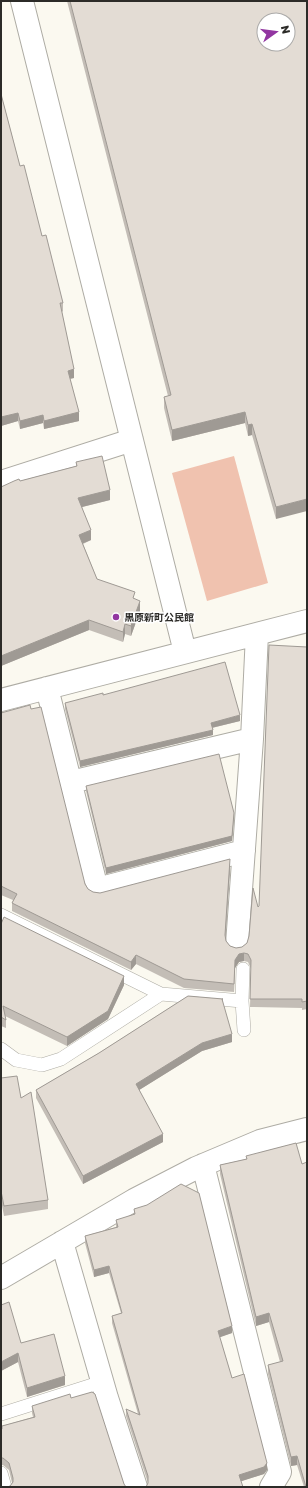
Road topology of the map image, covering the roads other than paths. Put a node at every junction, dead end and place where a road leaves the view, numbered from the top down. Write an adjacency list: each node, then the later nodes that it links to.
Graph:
1 (22, 1): 2 (street)
2 (132, 440): 3 (street); 6 (street)
3 (1, 482)
4 (307, 621): 5 (street)
5 (257, 634): 6 (street); 9 (street)
6 (185, 652): 7 (street)
7 (47, 688): 8 (street); 10 (street)
8 (1, 700)
9 (252, 739): 10 (street); 11 (street)
10 (71, 782): 11 (street)
11 (244, 851): 13 (street)
12 (1, 915): 15 (lane)
13 (237, 944)
14 (243, 970): 16 (lane)
15 (161, 994): 16 (lane); 18 (lane)
16 (242, 1001): 17 (lane)
17 (244, 1030)
18 (1, 1049)
19 (307, 1129): 20 (street)
20 (203, 1165): 21 (street); 28 (street)
21 (62, 1242): 22 (street); 23 (street)
22 (1, 1278)
23 (102, 1382): 24 (lane); 27 (street)
24 (1, 1414)
25 (1, 1473): 26 (lane)
26 (5, 1487)
27 (136, 1487)
28 (272, 1487)

